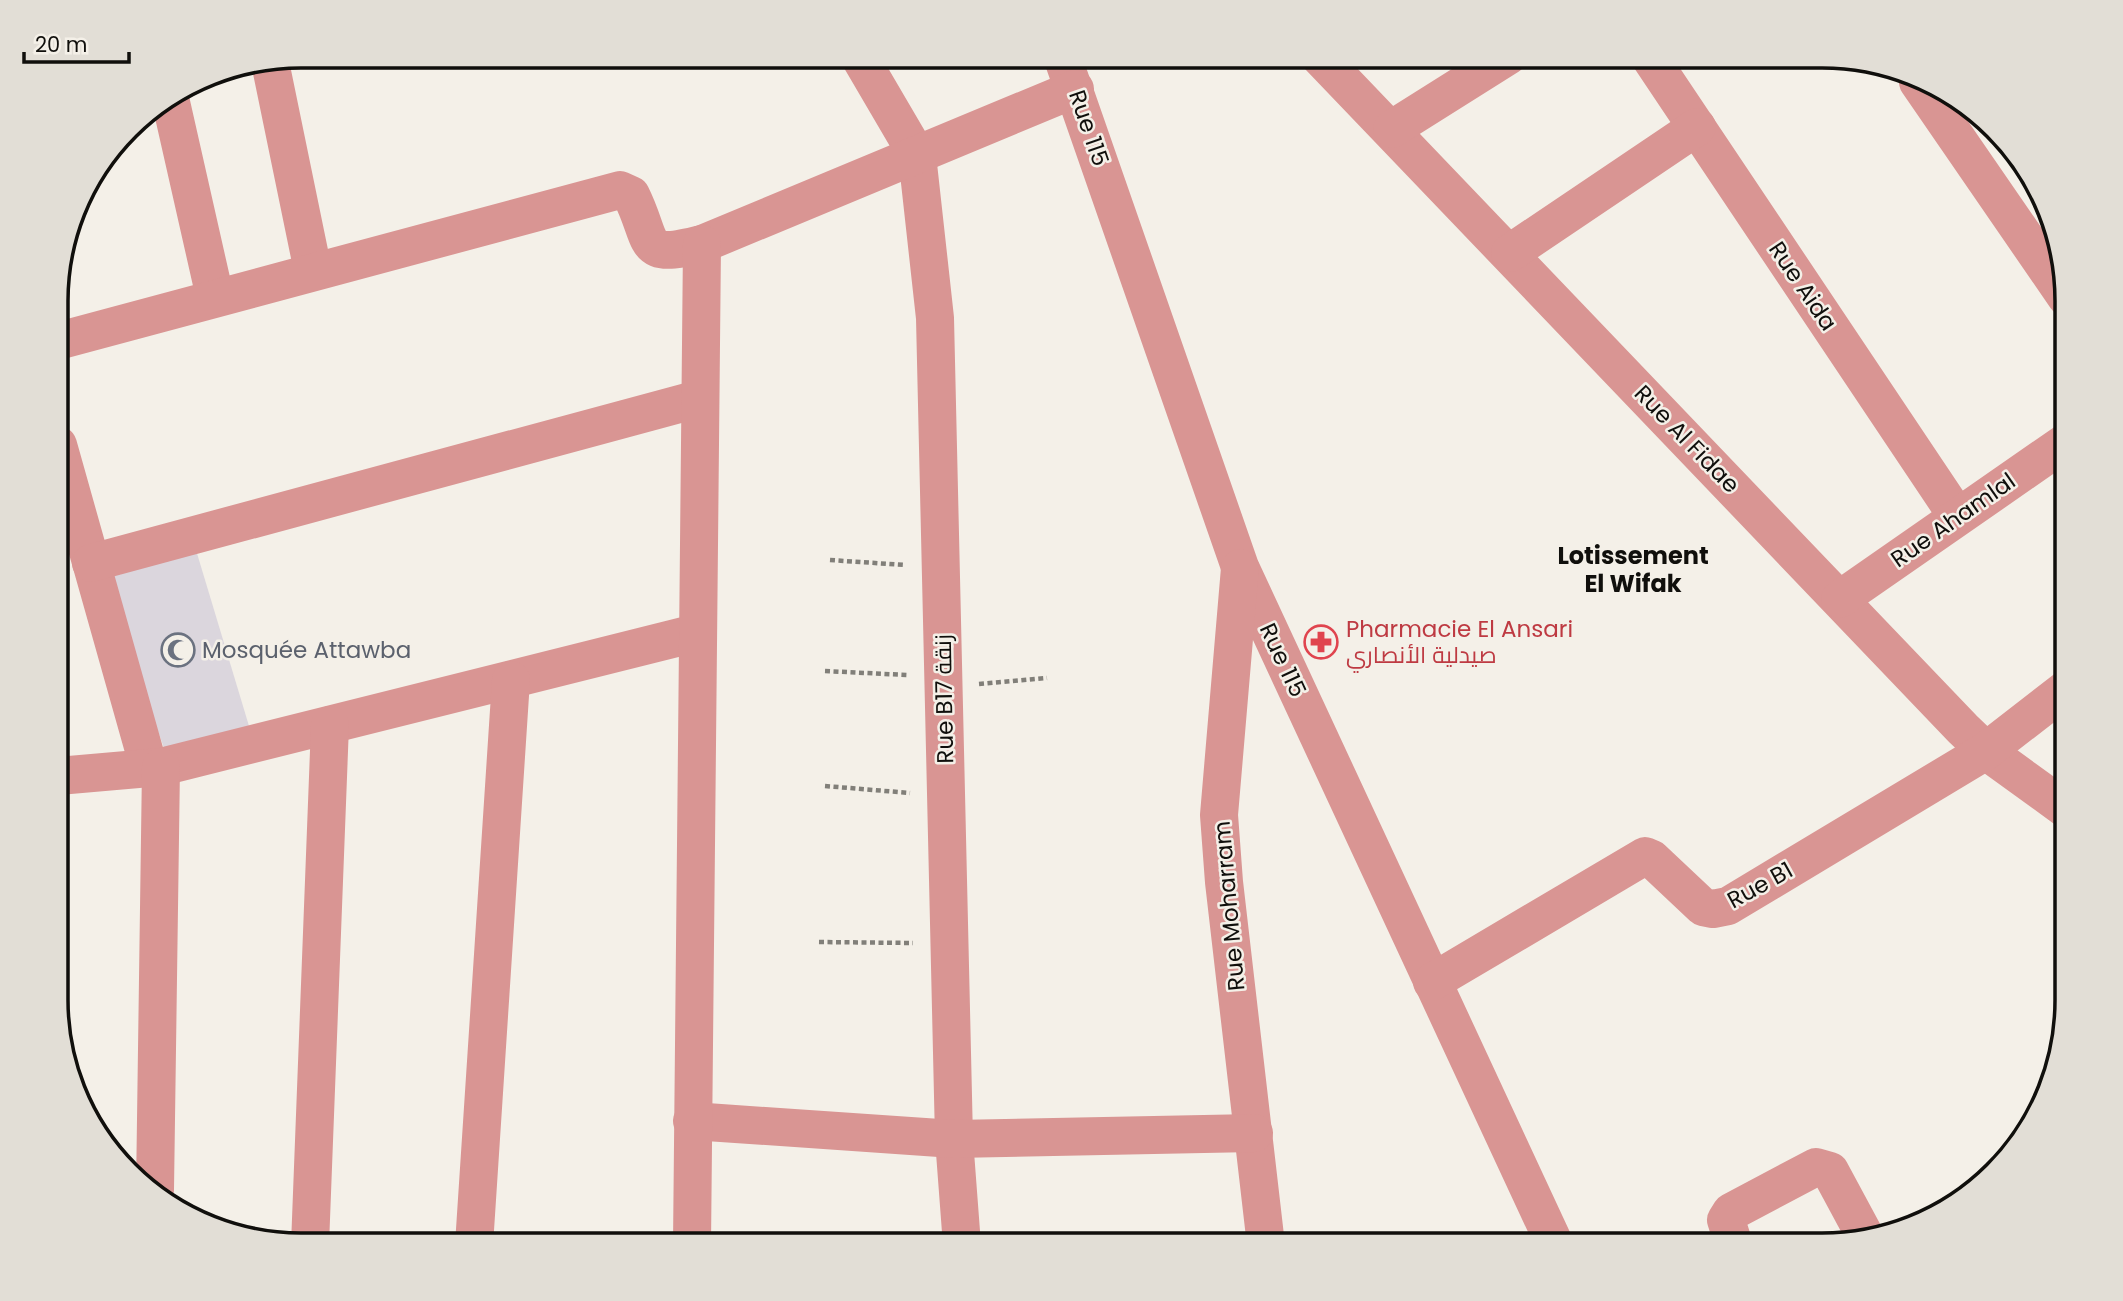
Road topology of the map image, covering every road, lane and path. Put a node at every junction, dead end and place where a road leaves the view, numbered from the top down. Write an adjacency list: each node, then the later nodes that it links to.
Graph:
1 (1331, 68): 10 (street, Rue Al Fidae)
2 (1489, 68): 10 (street)
3 (1657, 68): 9 (street, Rue Aida)
4 (866, 69): 11 (street)
5 (272, 71): 14 (street)
6 (1069, 72): 11 (street); 25 (street, Rue 115)
7 (1926, 93): 15 (street)
8 (172, 108): 16 (street)
9 (1697, 127): 13 (street); 21 (street, Rue Aida)
10 (1392, 129): 13 (street, Rue Al Fidae)
11 (917, 155): 12 (street); 24 (street, Rue B17 زنقة)
12 (702, 244): 14 (street); 18 (street)
13 (1510, 253): 26 (street, Rue Al Fidae)
14 (313, 271): 16 (street)
15 (2053, 278)
16 (215, 297): 17 (street)
17 (68, 338)
18 (698, 399): 23 (street); 27 (street)
19 (2054, 450): 21 (street, Rue Ahamlal)
20 (68, 481): 23 (street)
21 (1957, 516): 26 (street, Rue Ahamlal)
22 (830, 560): 24 (path)
23 (91, 563): 35 (street)
24 (941, 567): 31 (street, Rue B17 زنقة)
25 (1240, 567): 42 (street, Rue 115); 44 (street, Rue Moharram)
26 (1840, 599): 34 (street, Rue Al Fidae)
27 (696, 633): 30 (street); 43 (street)
28 (825, 671): 31 (path)
29 (1047, 678): 31 (path)
30 (511, 680): 33 (street); 52 (street)
31 (943, 682): 38 (street, Rue B17 زنقة)
32 (2054, 698): 34 (street)
33 (330, 725): 35 (street); 51 (street)
34 (1986, 751): 39 (street, Rue Al Fidae); 42 (street, Rue B1)
35 (155, 768): 36 (street); 46 (street)
36 (68, 775)
37 (825, 786): 38 (path)
38 (946, 796): 41 (street, Rue B17 زنقة)
39 (2054, 800)
40 (819, 942): 41 (path)
41 (949, 944): 45 (street, Rue B17 زنقة)
42 (1432, 982): 49 (street, Rue 115)
43 (692, 1121): 45 (street); 53 (street)
44 (1254, 1133): 45 (street); 48 (street, Rue Moharram)
45 (954, 1139): 54 (street, Rue B17 زنقة)
46 (155, 1181)
47 (1861, 1229): 50 (street)
48 (1265, 1232)
49 (1549, 1232)
50 (1730, 1232)
51 (310, 1233)
52 (475, 1233)
53 (692, 1233)
54 (961, 1233)

